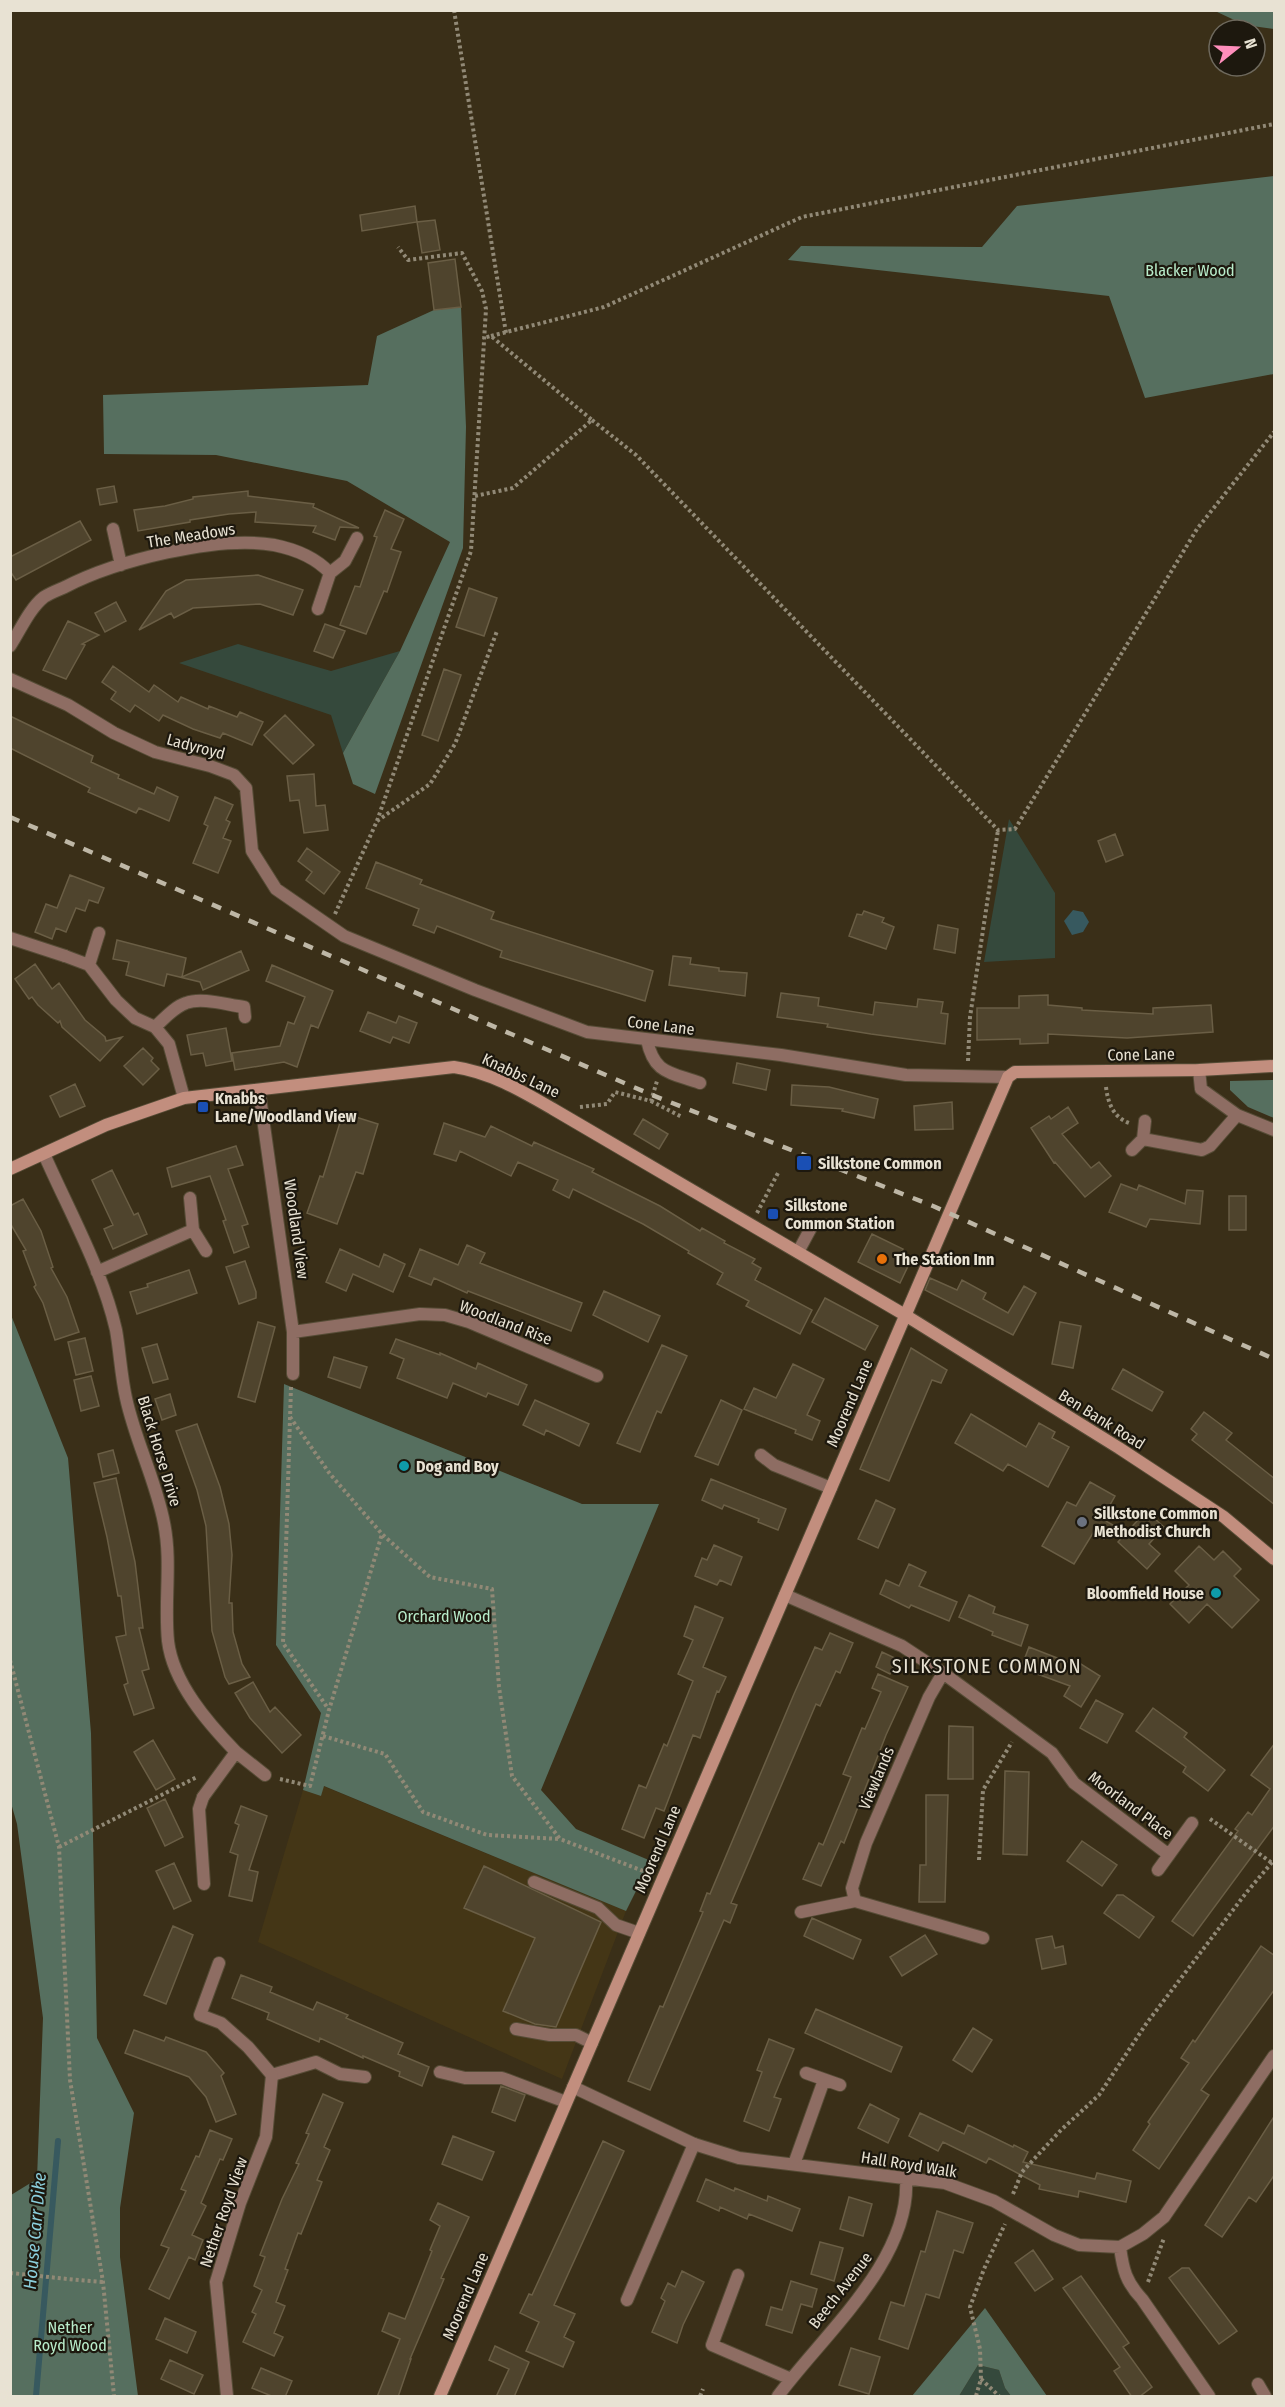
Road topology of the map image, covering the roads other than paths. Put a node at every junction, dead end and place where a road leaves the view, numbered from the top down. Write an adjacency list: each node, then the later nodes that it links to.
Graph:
1 (113, 529): 3 (street)
2 (357, 538): 4 (street)
3 (121, 565): 4 (street, The Meadows); 6 (street, The Meadows)
4 (330, 573): 5 (street)
5 (318, 609)
6 (10, 646)
7 (10, 680): 8 (street, Ladyroyd)
8 (330, 926): 14 (street, Cone Lane)
9 (99, 933): 11 (street)
10 (10, 938): 11 (street)
11 (89, 965): 13 (street)
12 (245, 1017): 13 (street)
13 (155, 1027): 20 (street)
14 (647, 1040): 17 (street, Cone Lane); 18 (street)
15 (1275, 1066): 16 (street, Cone Lane)
16 (1199, 1070): 17 (street, Cone Lane); 21 (street)
17 (1008, 1077): 34 (street)
18 (699, 1083)
19 (259, 1090): 20 (street, Knabbs Lane); 32 (street, Knabbs Lane); 35 (street, Woodland View)
20 (184, 1098): 26 (street, Knabbs Lane)
21 (1237, 1115): 23 (street); 24 (street)
22 (1145, 1123): 24 (street)
23 (1275, 1130)
24 (1143, 1139): 25 (street)
25 (1132, 1150)
26 (44, 1154): 27 (street, Knabbs Lane); 33 (street, Black Horse Drive)
27 (10, 1168)
28 (190, 1198): 30 (street)
29 (812, 1226): 32 (street)
30 (192, 1230): 31 (street); 33 (street)
31 (206, 1251)
32 (798, 1252): 34 (street, Knabbs Lane)
33 (97, 1272): 43 (street, Black Horse Drive)
34 (905, 1315): 39 (street, Moorend Lane); 40 (street, Ben Bank Road)
35 (293, 1332): 36 (street, Woodland View); 37 (street, Woodland Rise)
36 (293, 1374)
37 (597, 1376)
38 (761, 1455): 39 (street)
39 (831, 1488): 41 (street, Moorend Lane)
40 (1275, 1559)
41 (784, 1595): 42 (street); 52 (street, Moorend Lane)
42 (943, 1673): 46 (street, Moorland Place); 50 (street, Viewlands)
43 (236, 1752): 44 (street, Black Horse Drive); 49 (street)
44 (265, 1775)
45 (1192, 1823): 46 (street, Moorland Place)
46 (1169, 1855): 47 (street, Moorland Place)
47 (1158, 1870)
48 (534, 1882): 52 (street)
49 (204, 1884)
50 (855, 1901): 51 (street); 53 (street)
51 (801, 1912)
52 (639, 1933): 56 (street, Moorend Lane)
53 (983, 1938)
54 (219, 1963): 60 (street)
55 (516, 2029): 56 (street)
56 (592, 2043): 64 (street, Moorend Lane)
57 (1275, 2056): 69 (street)
58 (440, 2072): 65 (street)
59 (806, 2073): 62 (street)
60 (272, 2074): 61 (street); 75 (street, Nether Royd View)
61 (365, 2077)
62 (824, 2080): 63 (street); 67 (street)
63 (840, 2085)
64 (573, 2087): 65 (street, Moorend Lane); 66 (street, Hall Royd Walk)
65 (566, 2102): 76 (street, Moorend Lane)
66 (694, 2144): 67 (street, Hall Royd Walk); 71 (street)
67 (794, 2164): 68 (street, Hall Royd Walk)
68 (906, 2179): 69 (street, Hall Royd Walk); 72 (street, Beech Avenue)
69 (1120, 2247): 78 (street)
70 (738, 2275): 72 (street)
71 (627, 2300)
72 (791, 2379): 77 (street, Beech Avenue)
73 (1258, 2384): 79 (street)
74 (1275, 2392): 79 (street)
75 (227, 2397)
76 (440, 2397)
77 (778, 2397)
78 (1209, 2397)
79 (1267, 2397)

